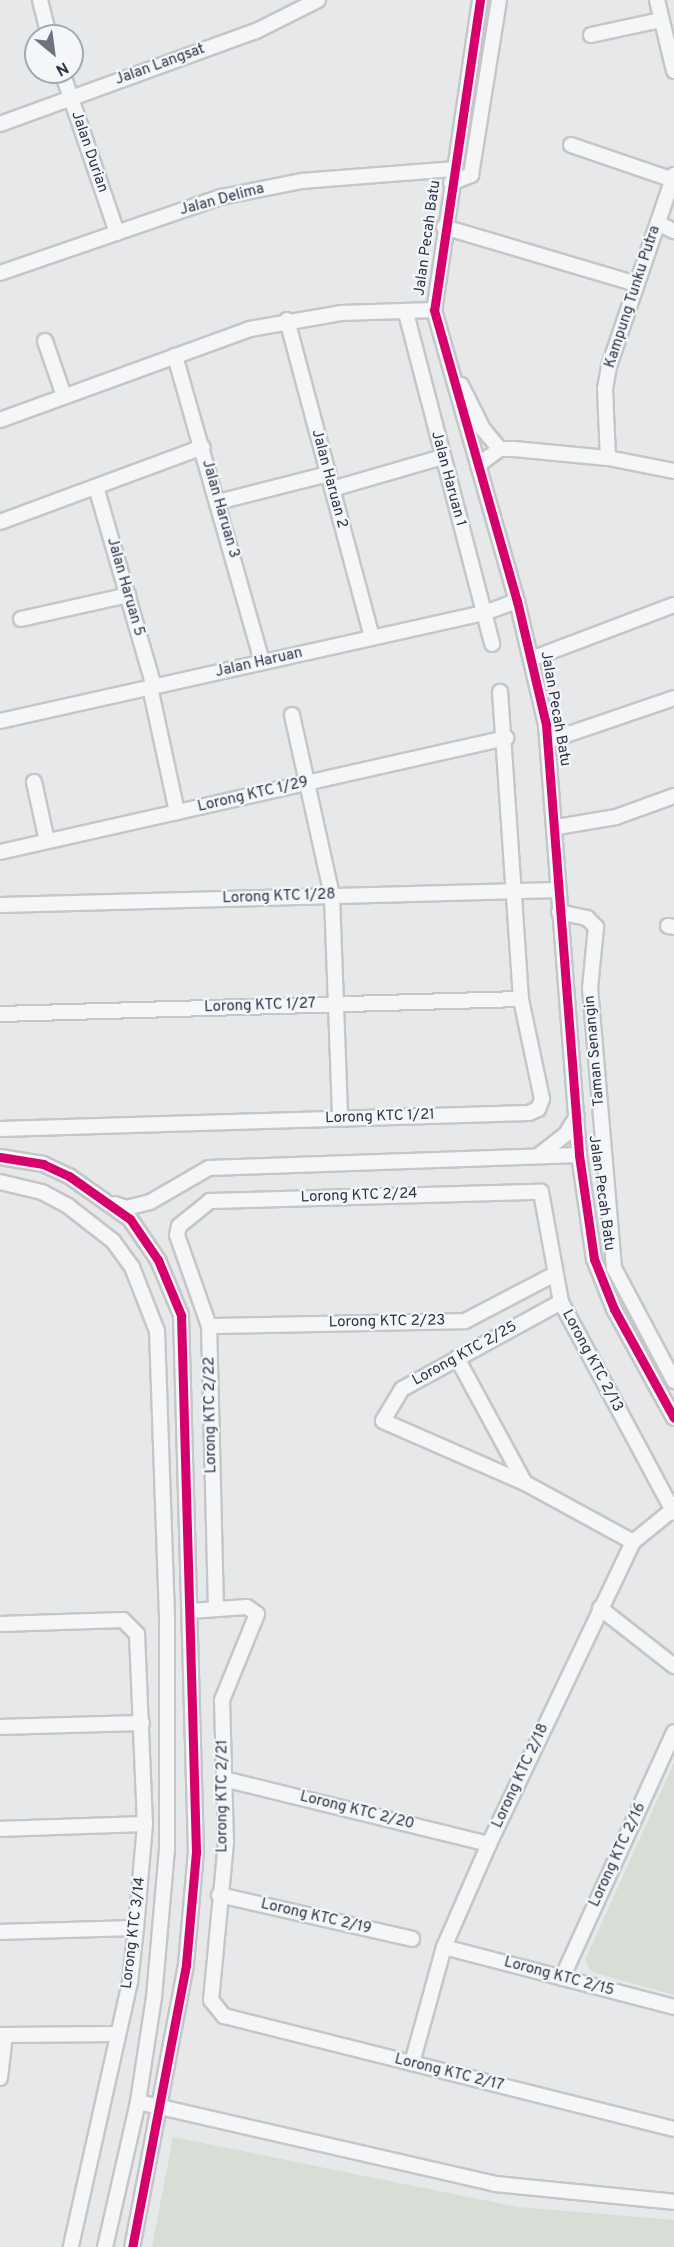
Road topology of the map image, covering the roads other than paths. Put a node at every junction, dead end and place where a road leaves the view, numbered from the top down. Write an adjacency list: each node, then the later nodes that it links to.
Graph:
1 (39, 0): 7 (street)
2 (318, 0): 11 (street, Jalan Langsat)
3 (480, 0): 14 (street, Jalan Pecah Batu)
4 (499, 0): 14 (street)
5 (657, 0): 6 (street)
6 (661, 20): 8 (street); 9 (street)
7 (46, 24)
8 (591, 35)
9 (674, 71)
10 (66, 84): 11 (street, Jalan Durian)
11 (70, 97): 12 (street, Jalan Langsat); 19 (street, Jalan Durian)
12 (0, 124)
13 (571, 145): 15 (street)
14 (452, 176): 17 (street, Jalan Pecah Batu); 19 (street, Jalan Delima)
15 (673, 178): 16 (street, Kampung Tunku Putra)
16 (658, 223): 18 (street); 21 (street, Kampung Tunku Putra)
17 (444, 226): 21 (street); 22 (street, Jalan Pecah Batu)
18 (674, 231)
19 (117, 233): 20 (street, Jalan Delima)
20 (0, 273)
21 (636, 284): 33 (street, Kampung Tunku Putra)
22 (434, 310): 23 (street); 26 (street, Jalan Pecah Batu)
23 (406, 314): 24 (street); 32 (street, Jalan Haruan 1)
24 (287, 320): 27 (street); 36 (street, Jalan Haruan 2)
25 (45, 341): 28 (street)
26 (442, 350): 31 (street); 34 (street, Jalan Pecah Batu)
27 (175, 356): 28 (street); 30 (street, Jalan Haruan 3)
28 (64, 396): 29 (street)
29 (0, 420)
30 (202, 447): 37 (street); 39 (street, Jalan Haruan 3)
31 (500, 449): 33 (street); 34 (street)
32 (442, 457): 38 (street); 44 (street, Jalan Haruan 1)
33 (609, 458): 35 (street)
34 (478, 465): 42 (street, Jalan Pecah Batu)
35 (674, 471)
36 (328, 474): 38 (street, Jalan Haruan 2); 39 (street)
37 (96, 487): 40 (street); 41 (street, Jalan Haruan 5)
38 (332, 489): 46 (street, Jalan Haruan 2)
39 (218, 502): 49 (street, Jalan Haruan 3)
40 (0, 522)
41 (128, 595): 45 (street); 50 (street, Jalan Haruan 5)
42 (517, 601): 44 (street, Jalan Haruan); 48 (street, Jalan Pecah Batu)
43 (674, 606): 48 (street, Jalan Pecah Batu)
44 (484, 613): 46 (street, Jalan Haruan); 47 (street, Jalan Haruan 1)
45 (21, 619)
46 (372, 638): 49 (street, Jalan Haruan)
47 (492, 644)
48 (531, 659): 56 (street, Jalan Pecah Batu)
49 (262, 662): 50 (street, Jalan Haruan)
50 (152, 687): 54 (street, Jalan Haruan); 60 (street, Jalan Haruan 5)
51 (500, 692): 55 (street, Lorong KTC 1/21)
52 (674, 698): 56 (street, Jalan Pecah Batu)
53 (292, 715): 58 (street)
54 (0, 721)
55 (506, 738): 58 (street, Lorong KTC 1/29); 65 (street, Lorong KTC 1/21)
56 (548, 741): 61 (street, Jalan Pecah Batu)
57 (34, 782): 62 (street)
58 (308, 783): 60 (street, Lorong KTC 1/29); 66 (street)
59 (674, 796): 61 (street)
60 (177, 812): 62 (street, Lorong KTC 1/29)
61 (556, 827): 64 (street, Jalan Pecah Batu)
62 (47, 841): 63 (street, Lorong KTC 1/29)
63 (0, 852)
64 (557, 890): 65 (street, Lorong KTC 1/28); 68 (street, Jalan Pecah Batu)
65 (512, 891): 66 (street, Lorong KTC 1/28); 69 (street, Lorong KTC 1/21)
66 (332, 896): 67 (street, Lorong KTC 1/28); 70 (street)
67 (0, 905)
68 (559, 912): 72 (street, Jalan Pecah Batu); 88 (street, Taman Senangin)
69 (521, 999): 70 (street, Lorong KTC 1/27); 73 (street, Lorong KTC 1/21)
70 (336, 1004): 71 (street, Lorong KTC 1/27); 73 (street)
71 (0, 1014)
72 (577, 1116): 75 (street, Jalan Pecah Batu); 77 (street)
73 (340, 1117): 74 (street, Lorong KTC 1/21)
74 (0, 1129)
75 (579, 1155): 77 (street); 89 (street, Jalan Pecah Batu)
76 (0, 1157): 80 (street)
77 (536, 1157): 81 (street)
78 (0, 1182): 117 (street)
79 (545, 1197): 82 (street, Lorong KTC 2/24); 84 (street, Lorong KTC 2/13)
80 (107, 1200): 81 (street); 83 (street)
81 (150, 1202): 83 (street)
82 (178, 1226): 86 (street, Lorong KTC 2/22)
83 (141, 1234): 95 (street)
84 (553, 1275): 85 (street, Lorong KTC 2/13); 86 (street, Lorong KTC 2/23)
85 (561, 1302): 87 (street, Lorong KTC 2/25); 91 (street, Lorong KTC 2/13)
86 (209, 1326): 94 (street, Lorong KTC 2/22)
87 (457, 1358): 90 (street); 90 (street, Lorong KTC 2/25)
88 (674, 1381)
89 (674, 1418)
90 (525, 1483): 92 (street)
91 (672, 1512): 92 (street, Lorong KTC 2/18)
92 (633, 1542): 93 (street, Lorong KTC 2/18)
93 (600, 1608): 97 (street); 104 (street, Lorong KTC 2/18)
94 (216, 1609): 95 (street); 101 (street, Lorong KTC 2/21)
95 (190, 1611): 118 (street)
96 (0, 1624): 98 (street, Lorong KTC 3/14)
97 (674, 1666)
98 (142, 1723): 99 (street); 102 (street, Lorong KTC 3/14)
99 (0, 1727)
100 (674, 1732): 110 (street, Lorong KTC 2/16)
101 (224, 1779): 104 (street, Lorong KTC 2/20); 105 (street, Lorong KTC 2/21)
102 (145, 1824): 103 (street); 106 (street, Lorong KTC 3/14)
103 (0, 1829)
104 (489, 1844): 109 (street, Lorong KTC 2/18)
105 (219, 1895): 108 (street, Lorong KTC 2/19); 112 (street, Lorong KTC 2/21)
106 (136, 1928): 107 (street); 113 (street, Lorong KTC 3/14)
107 (0, 1932)
108 (412, 1939)
109 (444, 1947): 110 (street, Lorong KTC 2/15); 115 (street, Lorong KTC 2/18)
110 (562, 1978): 111 (street, Lorong KTC 2/15)
111 (674, 2007)
112 (224, 2016): 115 (street, Lorong KTC 2/17)
113 (117, 2034): 114 (street); 121 (street, Lorong KTC 3/14)
114 (3, 2035): 116 (street)
115 (412, 2063): 119 (street, Lorong KTC 2/17)
116 (0, 2078)
117 (138, 2102): 118 (street); 122 (street)
118 (162, 2106): 120 (street); 123 (street)
119 (674, 2129)
120 (674, 2202)
121 (70, 2247)
122 (105, 2247)
123 (132, 2247)

